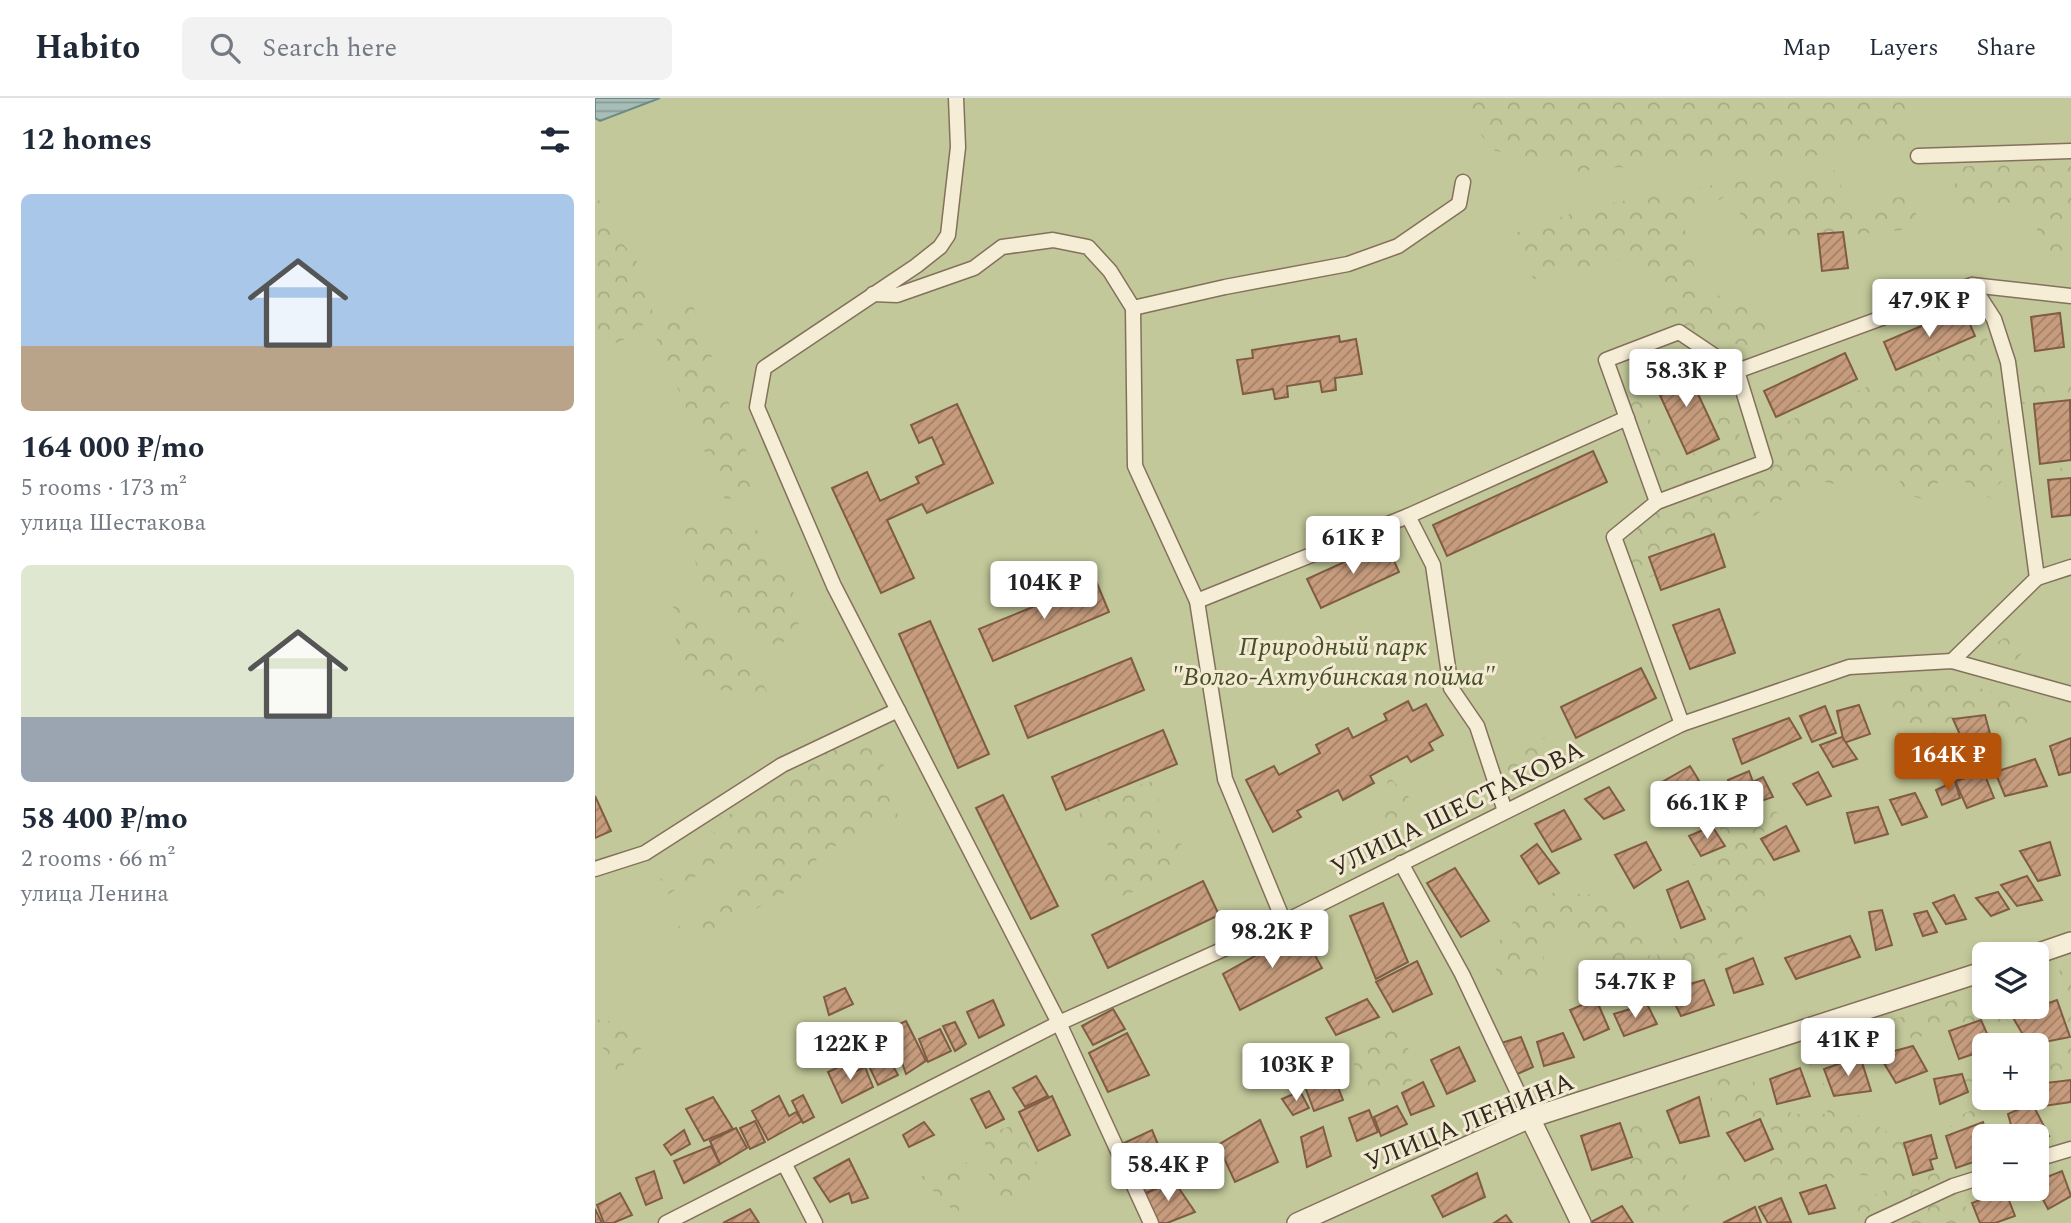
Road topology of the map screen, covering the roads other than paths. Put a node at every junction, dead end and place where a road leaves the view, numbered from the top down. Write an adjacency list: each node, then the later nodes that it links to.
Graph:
1 (956, 98): 6 (street)
2 (2071, 150): 3 (street)
3 (1918, 156)
4 (1463, 182): 8 (street)
5 (1972, 285): 7 (street); 9 (street); 14 (street)
6 (873, 295): 8 (street); 18 (street)
7 (2071, 296)
8 (1133, 308): 15 (street)
9 (1737, 371): 10 (street); 11 (street)
10 (1627, 418): 11 (street); 12 (street)
11 (1657, 502): 19 (street)
12 (1408, 516): 15 (street); 20 (street)
13 (2071, 567): 14 (street)
14 (2037, 578): 16 (street)
15 (1197, 601): 23 (street)
16 (1952, 661): 17 (street, УЛИЦА ШЕСТАКОВА); 19 (street, УЛИЦА ШЕСТАКОВА)
17 (2071, 694)
18 (898, 710): 22 (street); 27 (street)
19 (1682, 724): 20 (street, УЛИЦА ШЕСТАКОВА)
20 (1505, 811): 21 (street, УЛИЦА ШЕСТАКОВА)
21 (1401, 863): 23 (street, УЛИЦА ШЕСТАКОВА); 28 (street)
22 (595, 869)
23 (1284, 922): 27 (street, УЛИЦА ШЕСТАКОВА)
24 (2071, 943): 25 (street)
25 (2049, 950)
26 (1972, 975): 28 (street, УЛИЦА ЛЕНИНА)
27 (1059, 1023): 31 (street, УЛИЦА ШЕСТАКОВА); 35 (street)
28 (1530, 1118): 36 (street, УЛИЦА ЛЕНИНА); 37 (street)
29 (2071, 1149): 30 (street)
30 (2049, 1155)
31 (784, 1163): 33 (street, УЛИЦА ШЕСТАКОВА); 34 (street)
32 (1972, 1180): 38 (street)
33 (666, 1223)
34 (815, 1223)
35 (1151, 1223)
36 (1297, 1223)
37 (1581, 1223)
38 (1873, 1223)

